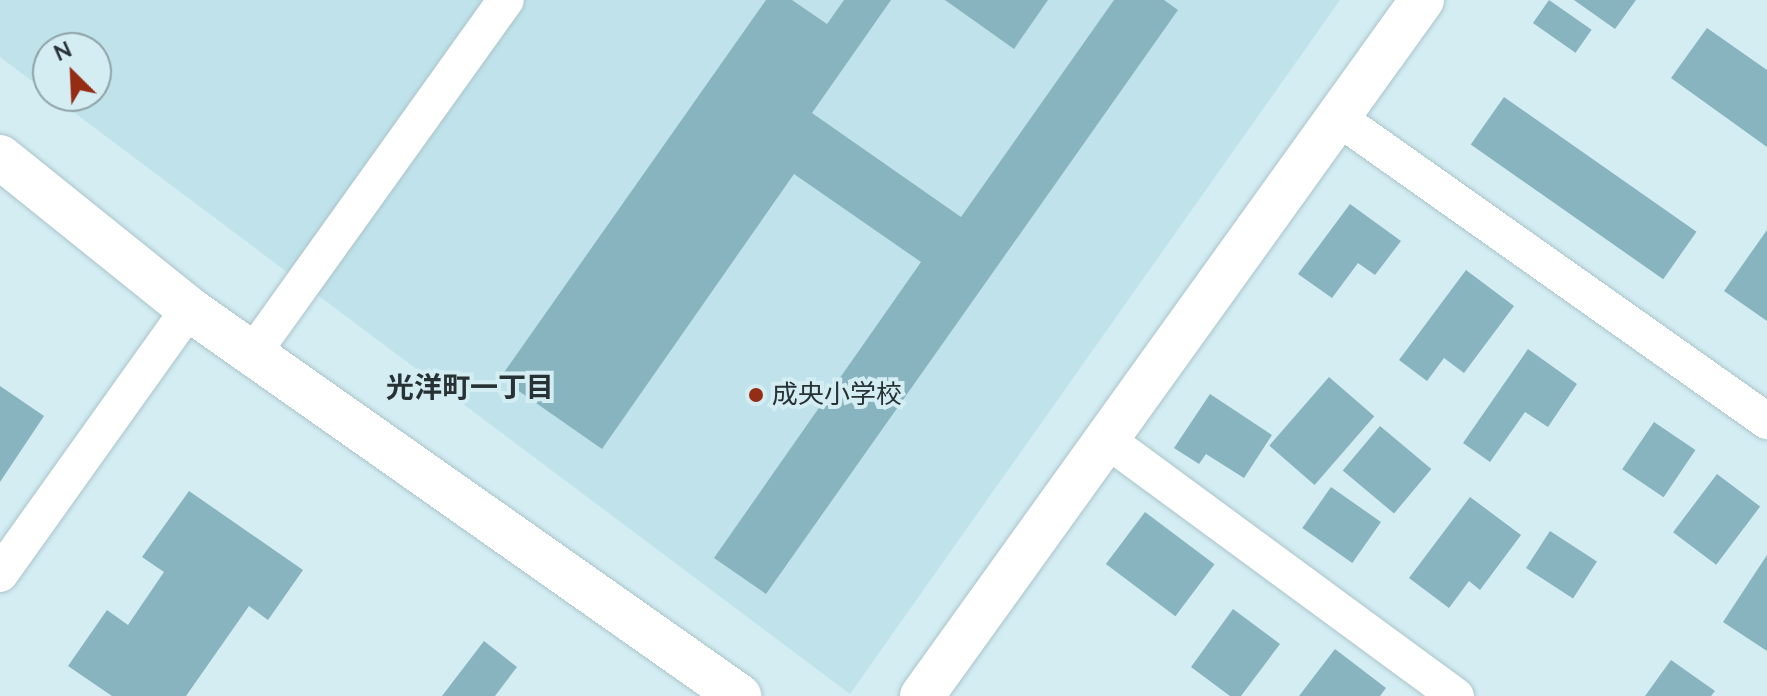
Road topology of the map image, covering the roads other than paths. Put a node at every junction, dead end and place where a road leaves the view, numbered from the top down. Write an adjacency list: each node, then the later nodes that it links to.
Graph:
1 (506, 0): 6 (street)
2 (1422, 0): 3 (street)
3 (1337, 117): 7 (street); 8 (street)
4 (0, 157): 5 (street)
5 (189, 309): 6 (street); 9 (street)
6 (253, 353): 10 (street)
7 (1767, 421)
8 (1107, 440): 11 (street); 12 (street)
9 (0, 574)
10 (739, 696)
11 (922, 696)
12 (1456, 696)

